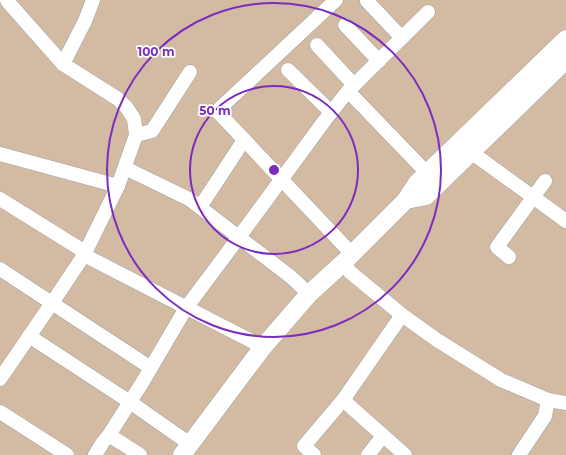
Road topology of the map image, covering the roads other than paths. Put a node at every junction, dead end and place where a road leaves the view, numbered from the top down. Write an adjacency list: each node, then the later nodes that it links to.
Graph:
1 (93, 0): 12 (street)
2 (336, 0): 18 (street)
3 (7, 1): 12 (street)
4 (367, 1): 7 (street)
5 (428, 12): 7 (street)
6 (346, 25): 11 (street)
7 (402, 38): 11 (street)
8 (566, 39): 22 (main road)
9 (317, 46): 15 (street)
10 (566, 60): 19 (main road)
11 (378, 61): 15 (street)
12 (63, 64): 17 (street)
13 (288, 70): 16 (street)
14 (190, 72): 17 (street)
15 (351, 88): 16 (street); 22 (street)
16 (332, 112): 23 (street)
17 (136, 135): 21 (street)
18 (244, 140): 23 (street); 29 (street)
19 (471, 152): 26 (street); 28 (main road)
20 (0, 154): 25 (street)
21 (125, 168): 25 (street); 29 (street)
22 (427, 174): 28 (main road)
23 (281, 180): 31 (street); 34 (street)
24 (545, 181): 26 (street)
25 (118, 186): 32 (street)
26 (534, 198): 30 (street); 33 (street)
27 (0, 199): 32 (street)
28 (406, 200): 34 (main road)
29 (200, 207): 31 (street)
30 (566, 221)
31 (239, 237): 36 (street); 38 (street)
32 (85, 253): 37 (street); 38 (street)
33 (509, 257)
34 (348, 258): 36 (main road); 39 (street)
35 (0, 269): 37 (street)
36 (310, 294): 41 (main road)
37 (52, 303): 40 (street); 42 (street)
38 (186, 308): 41 (street); 42 (street)
39 (402, 315): 44 (street); 45 (street)
40 (29, 336): 43 (street); 46 (street)
41 (263, 347): 51 (main road)
42 (151, 368): 46 (street)
43 (0, 379)
44 (343, 400): 50 (street); 55 (street)
45 (548, 400): 47 (street); 58 (street)
46 (130, 402): 49 (street); 51 (street)
47 (566, 402)
48 (0, 412): 52 (street)
49 (110, 435): 53 (street); 54 (street)
50 (383, 436): 56 (street); 57 (street)
51 (186, 450)
52 (67, 455)
53 (95, 455)
54 (140, 455)
55 (314, 455)
56 (368, 455)
57 (405, 455)
58 (518, 455)

